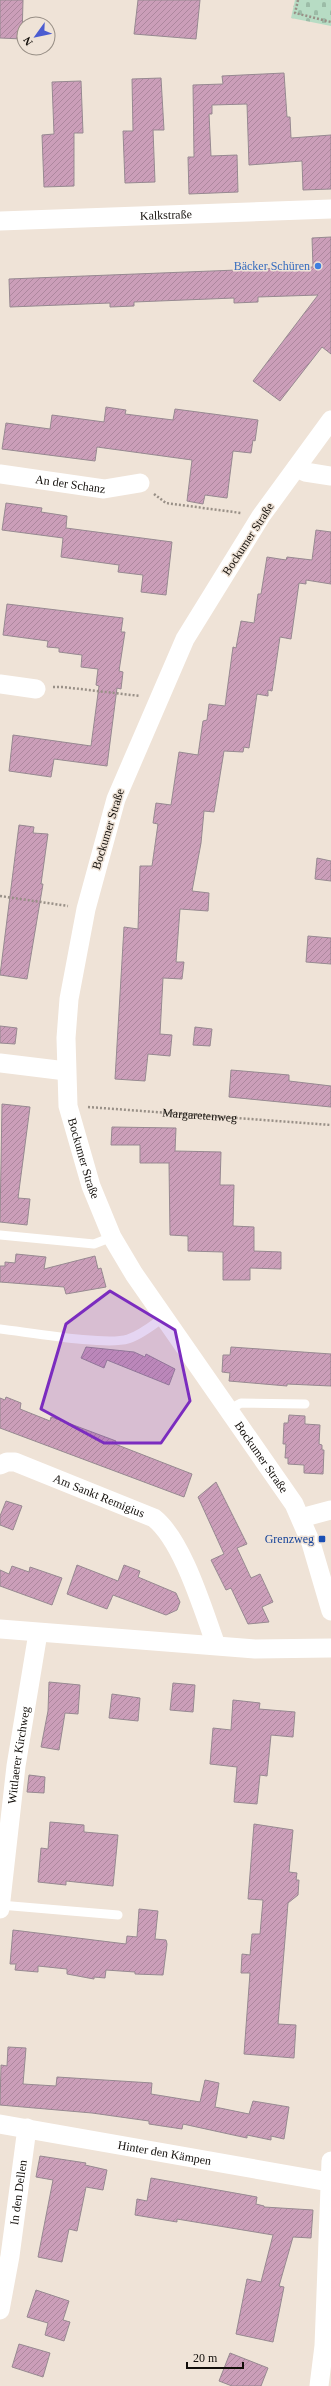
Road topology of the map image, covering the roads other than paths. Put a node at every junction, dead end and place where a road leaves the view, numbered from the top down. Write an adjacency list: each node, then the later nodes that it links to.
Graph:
1 (331, 209): 2 (street, Kalkstraße)
2 (0, 221)
3 (331, 420): 4 (street, Bockumer Straße)
4 (297, 467): 6 (street); 11 (street, Bockumer Straße)
5 (0, 474): 7 (street, An der Schanz)
6 (331, 476)
7 (140, 483)
8 (0, 684): 9 (street)
9 (36, 689)
10 (1, 1066): 11 (street)
11 (66, 1071): 13 (street, Bockumer Straße)
12 (0, 1235): 13 (lane)
13 (112, 1237): 14 (street, Bockumer Straße)
14 (164, 1317): 15 (lane); 17 (street, Bockumer Straße)
15 (0, 1329)
16 (305, 1404): 17 (lane)
17 (228, 1410): 20 (street, Bockumer Straße)
18 (0, 1465): 24 (street, Am Sankt Remigius)
19 (331, 1510): 20 (street)
20 (301, 1518): 21 (street, Bockumer Straße)
21 (331, 1610)
22 (0, 1628): 23 (street)
23 (38, 1633): 24 (street); 26 (street, Wittlaerer Kirchweg)
24 (216, 1645): 25 (street)
25 (331, 1648)
26 (0, 1905): 27 (lane, Wittlaerer Kirchweg)
27 (118, 1915)
28 (0, 2124): 29 (street, Hinter den Kämpen)
29 (27, 2128): 31 (street, Hinter den Kämpen); 32 (street, In den Dellen)
30 (331, 2161): 31 (street)
31 (329, 2182): 33 (street)
32 (5, 2255): 34 (street, In den Dellen)
33 (328, 2295): 35 (street)
34 (0, 2310)
35 (319, 2386)

